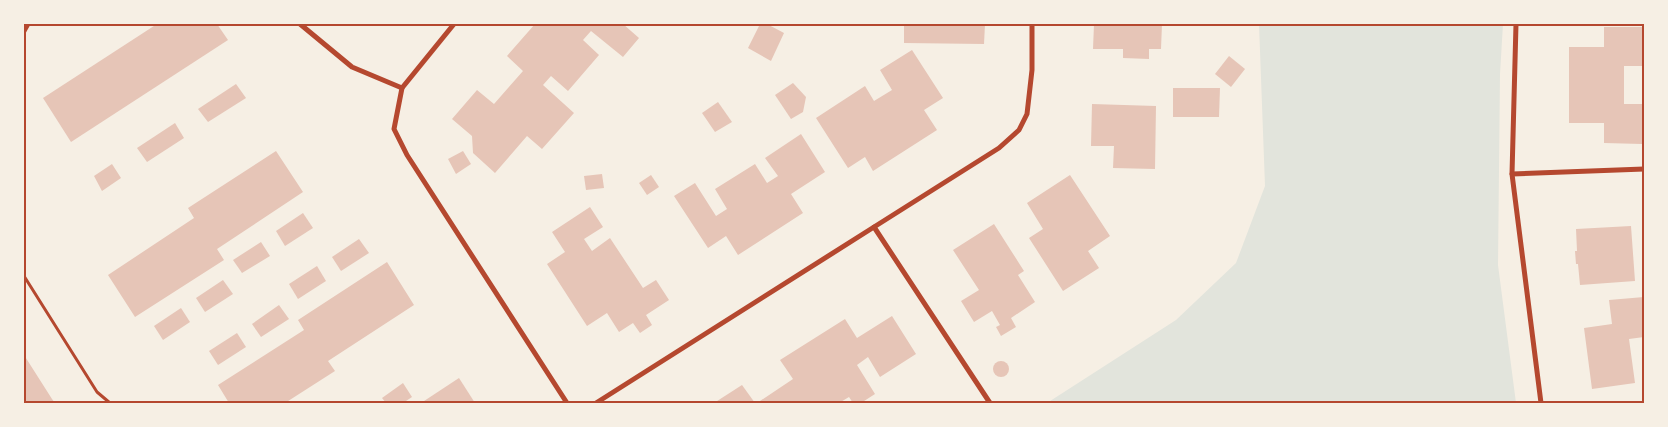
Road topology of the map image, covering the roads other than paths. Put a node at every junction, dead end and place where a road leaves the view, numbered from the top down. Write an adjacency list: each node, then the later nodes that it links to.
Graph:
1 (300, 24): 5 (street)
2 (454, 24): 5 (street)
3 (1032, 24): 8 (street)
4 (1516, 24): 7 (street)
5 (402, 88): 9 (street)
6 (1644, 169): 7 (street)
7 (1512, 174): 12 (street)
8 (874, 227): 10 (street); 11 (street)
9 (567, 403)
10 (596, 403)
11 (990, 403)
12 (1541, 403)

